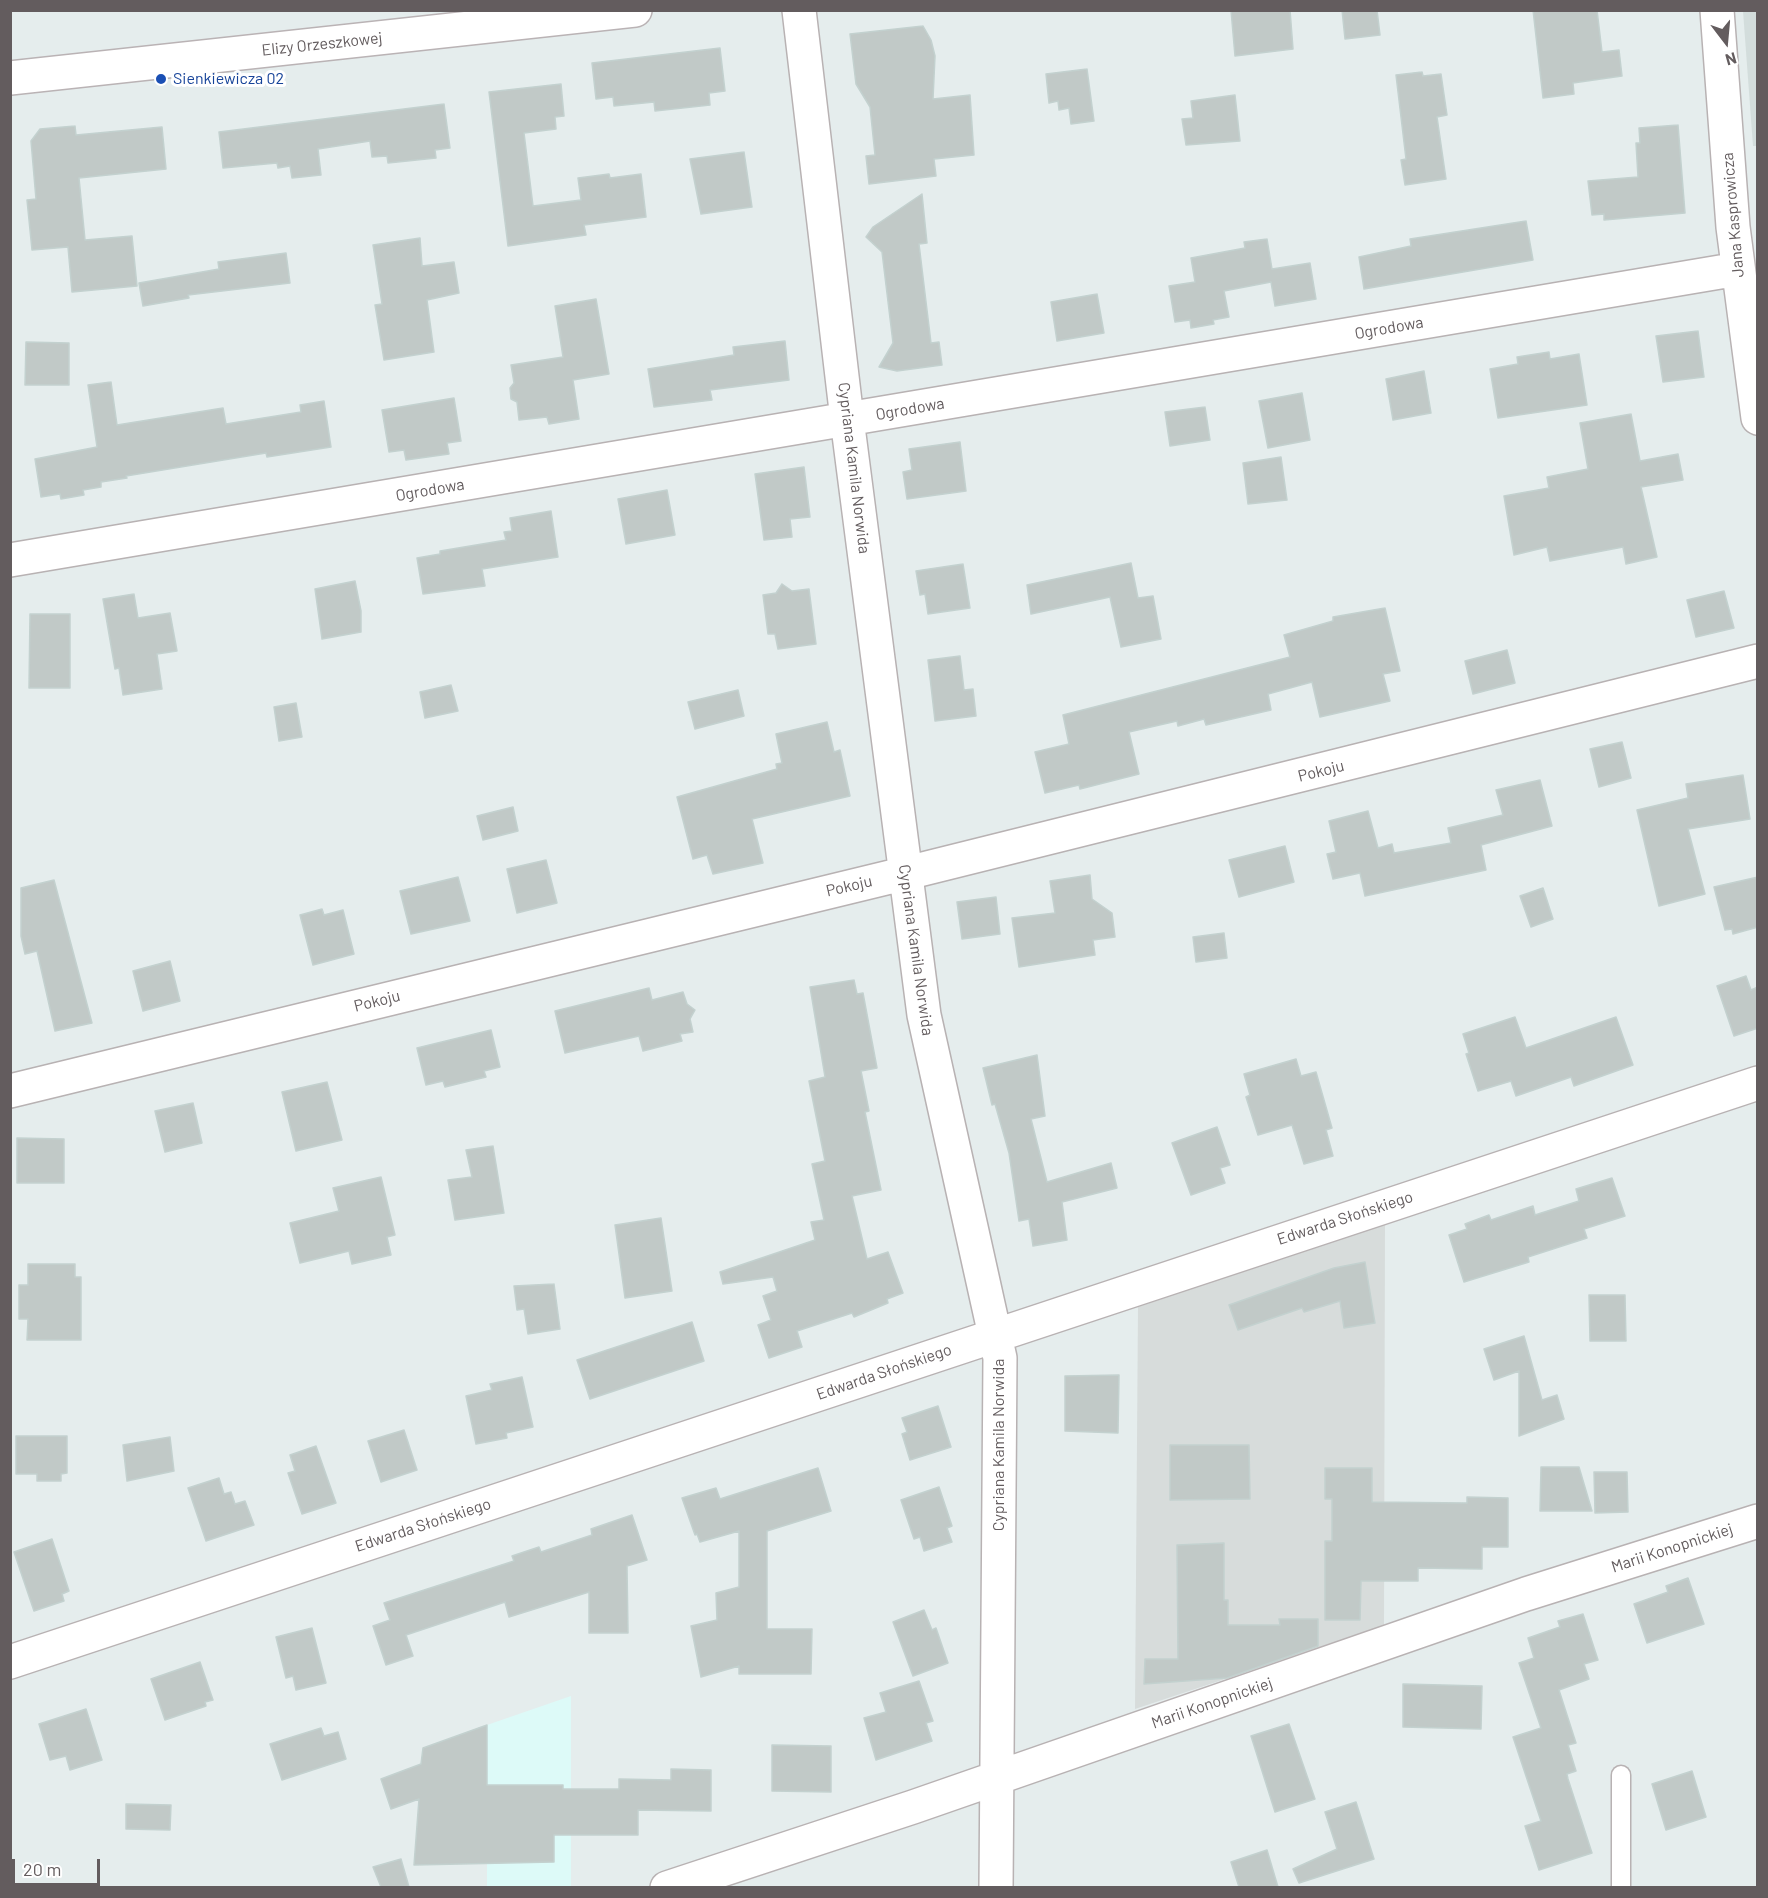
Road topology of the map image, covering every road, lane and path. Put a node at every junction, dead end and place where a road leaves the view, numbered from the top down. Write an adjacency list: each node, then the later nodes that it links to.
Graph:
1 (635, 10): 4 (street, Elizy Orzeszkowej)
2 (799, 10): 7 (street, Cypriana Kamila Norwida)
3 (1717, 10): 5 (street, Jana Kasprowicza)
4 (10, 78)
5 (1738, 269): 6 (street, Jana Kasprowicza); 7 (street, Ogrodowa)
6 (1758, 418)
7 (847, 419): 8 (street, Ogrodowa); 10 (street, Cypriana Kamila Norwida)
8 (10, 560)
9 (1758, 660): 10 (street, Pokoju)
10 (905, 874): 12 (street, Pokoju); 13 (street, Cypriana Kamila Norwida)
11 (1758, 1083): 13 (street, Edwarda Słońskiego)
12 (10, 1091)
13 (996, 1334): 15 (street, Edwarda Słońskiego); 17 (street, Cypriana Kamila Norwida)
14 (1758, 1521): 17 (street, Marii Konopnickiej)
15 (10, 1662)
16 (1621, 1775): 20 (lane)
17 (997, 1778): 18 (street, Marii Konopnickiej); 19 (street, Cypriana Kamila Norwida)
18 (667, 1887)
19 (996, 1887)
20 (1621, 1887)

